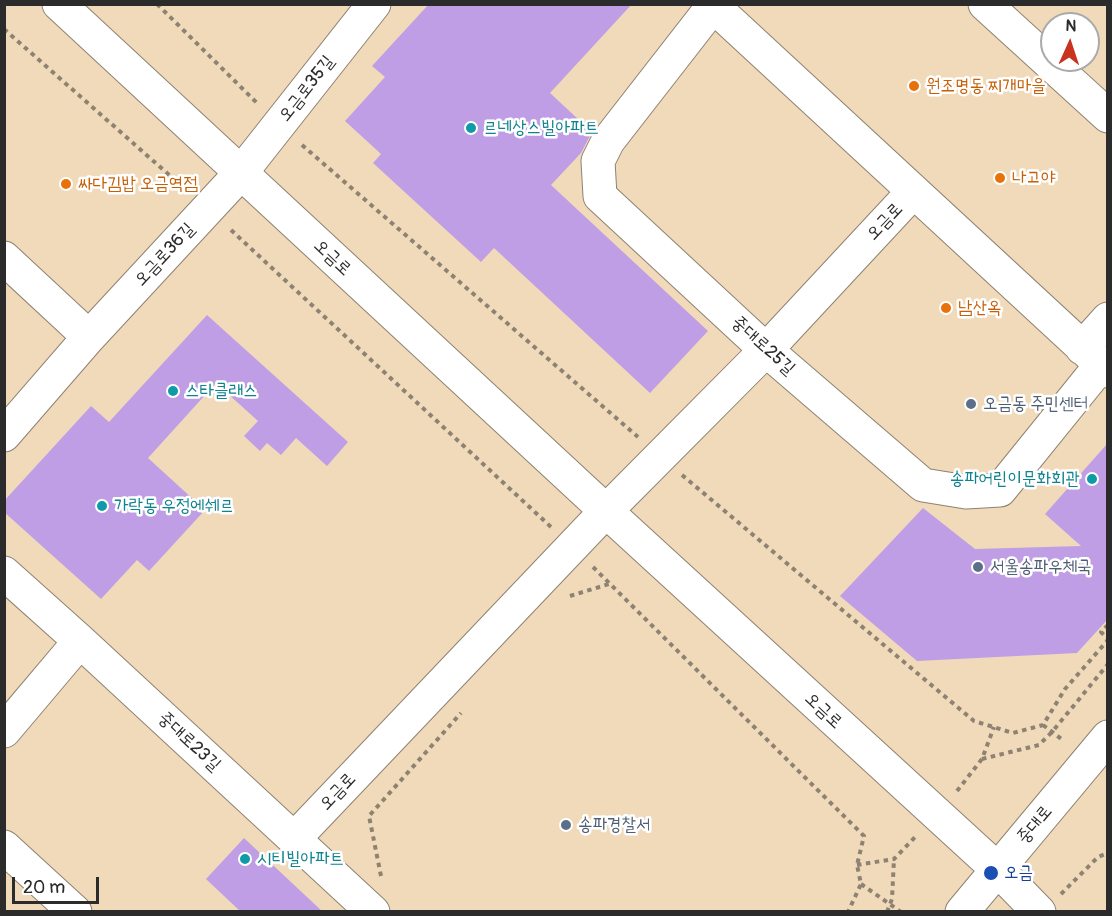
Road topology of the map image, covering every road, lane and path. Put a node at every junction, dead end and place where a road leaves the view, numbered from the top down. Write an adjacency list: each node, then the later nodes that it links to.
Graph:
1 (59, 4): 9 (street, 오금로)
2 (157, 4): 8 (path)
3 (374, 4): 8 (street, 오금로35길)
4 (985, 4): 7 (street)
5 (712, 5): 10 (street, 중대로25길); 15 (street, 중대로25길)
6 (4, 29): 11 (path)
7 (1107, 116)
8 (279, 125): 9 (street, 오금로35길); 18 (path)
9 (240, 174): 11 (street, 오금로36길); 19 (street, 오금로)
10 (913, 192): 15 (street, 오금로); 16 (street, 중대로25길)
11 (208, 209): 14 (street, 오금로36길); 20 (path)
12 (4, 258): 14 (street)
13 (1107, 319): 16 (street, 중대로25길)
14 (89, 337): 17 (street, 오금로36길)
15 (766, 350): 16 (street, 중대로25길); 18 (street, 오금로)
16 (1097, 361)
17 (4, 435)
18 (660, 456): 19 (street, 오금로); 29 (path)
19 (606, 511): 20 (street, 오금로); 36 (street, 오금로)
20 (572, 546): 22 (path); 32 (street, 오금로)
21 (4, 573): 26 (street, 중대로23길)
22 (609, 584): 23 (path); 35 (path)
23 (562, 599)
24 (1107, 625): 25 (path)
25 (1107, 639): 29 (path)
26 (80, 641): 30 (street); 32 (street, 중대로23길)
27 (1107, 664): 29 (path)
28 (462, 712): 38 (path)
29 (994, 727)
30 (4, 731)
31 (1107, 737): 36 (street, 중대로)
32 (294, 839): 38 (street, 중대로23길)
33 (4, 847): 41 (street)
34 (1107, 854): 40 (path)
35 (857, 865): 37 (path); 39 (path)
36 (997, 869): 40 (street, 오금로); 45 (street, 중대로)
37 (861, 884): 39 (path); 42 (path)
38 (378, 898)
39 (890, 903): 43 (path); 44 (path)
40 (1049, 904)
41 (75, 912)
42 (848, 912)
43 (887, 912)
44 (901, 912)
45 (962, 912)

